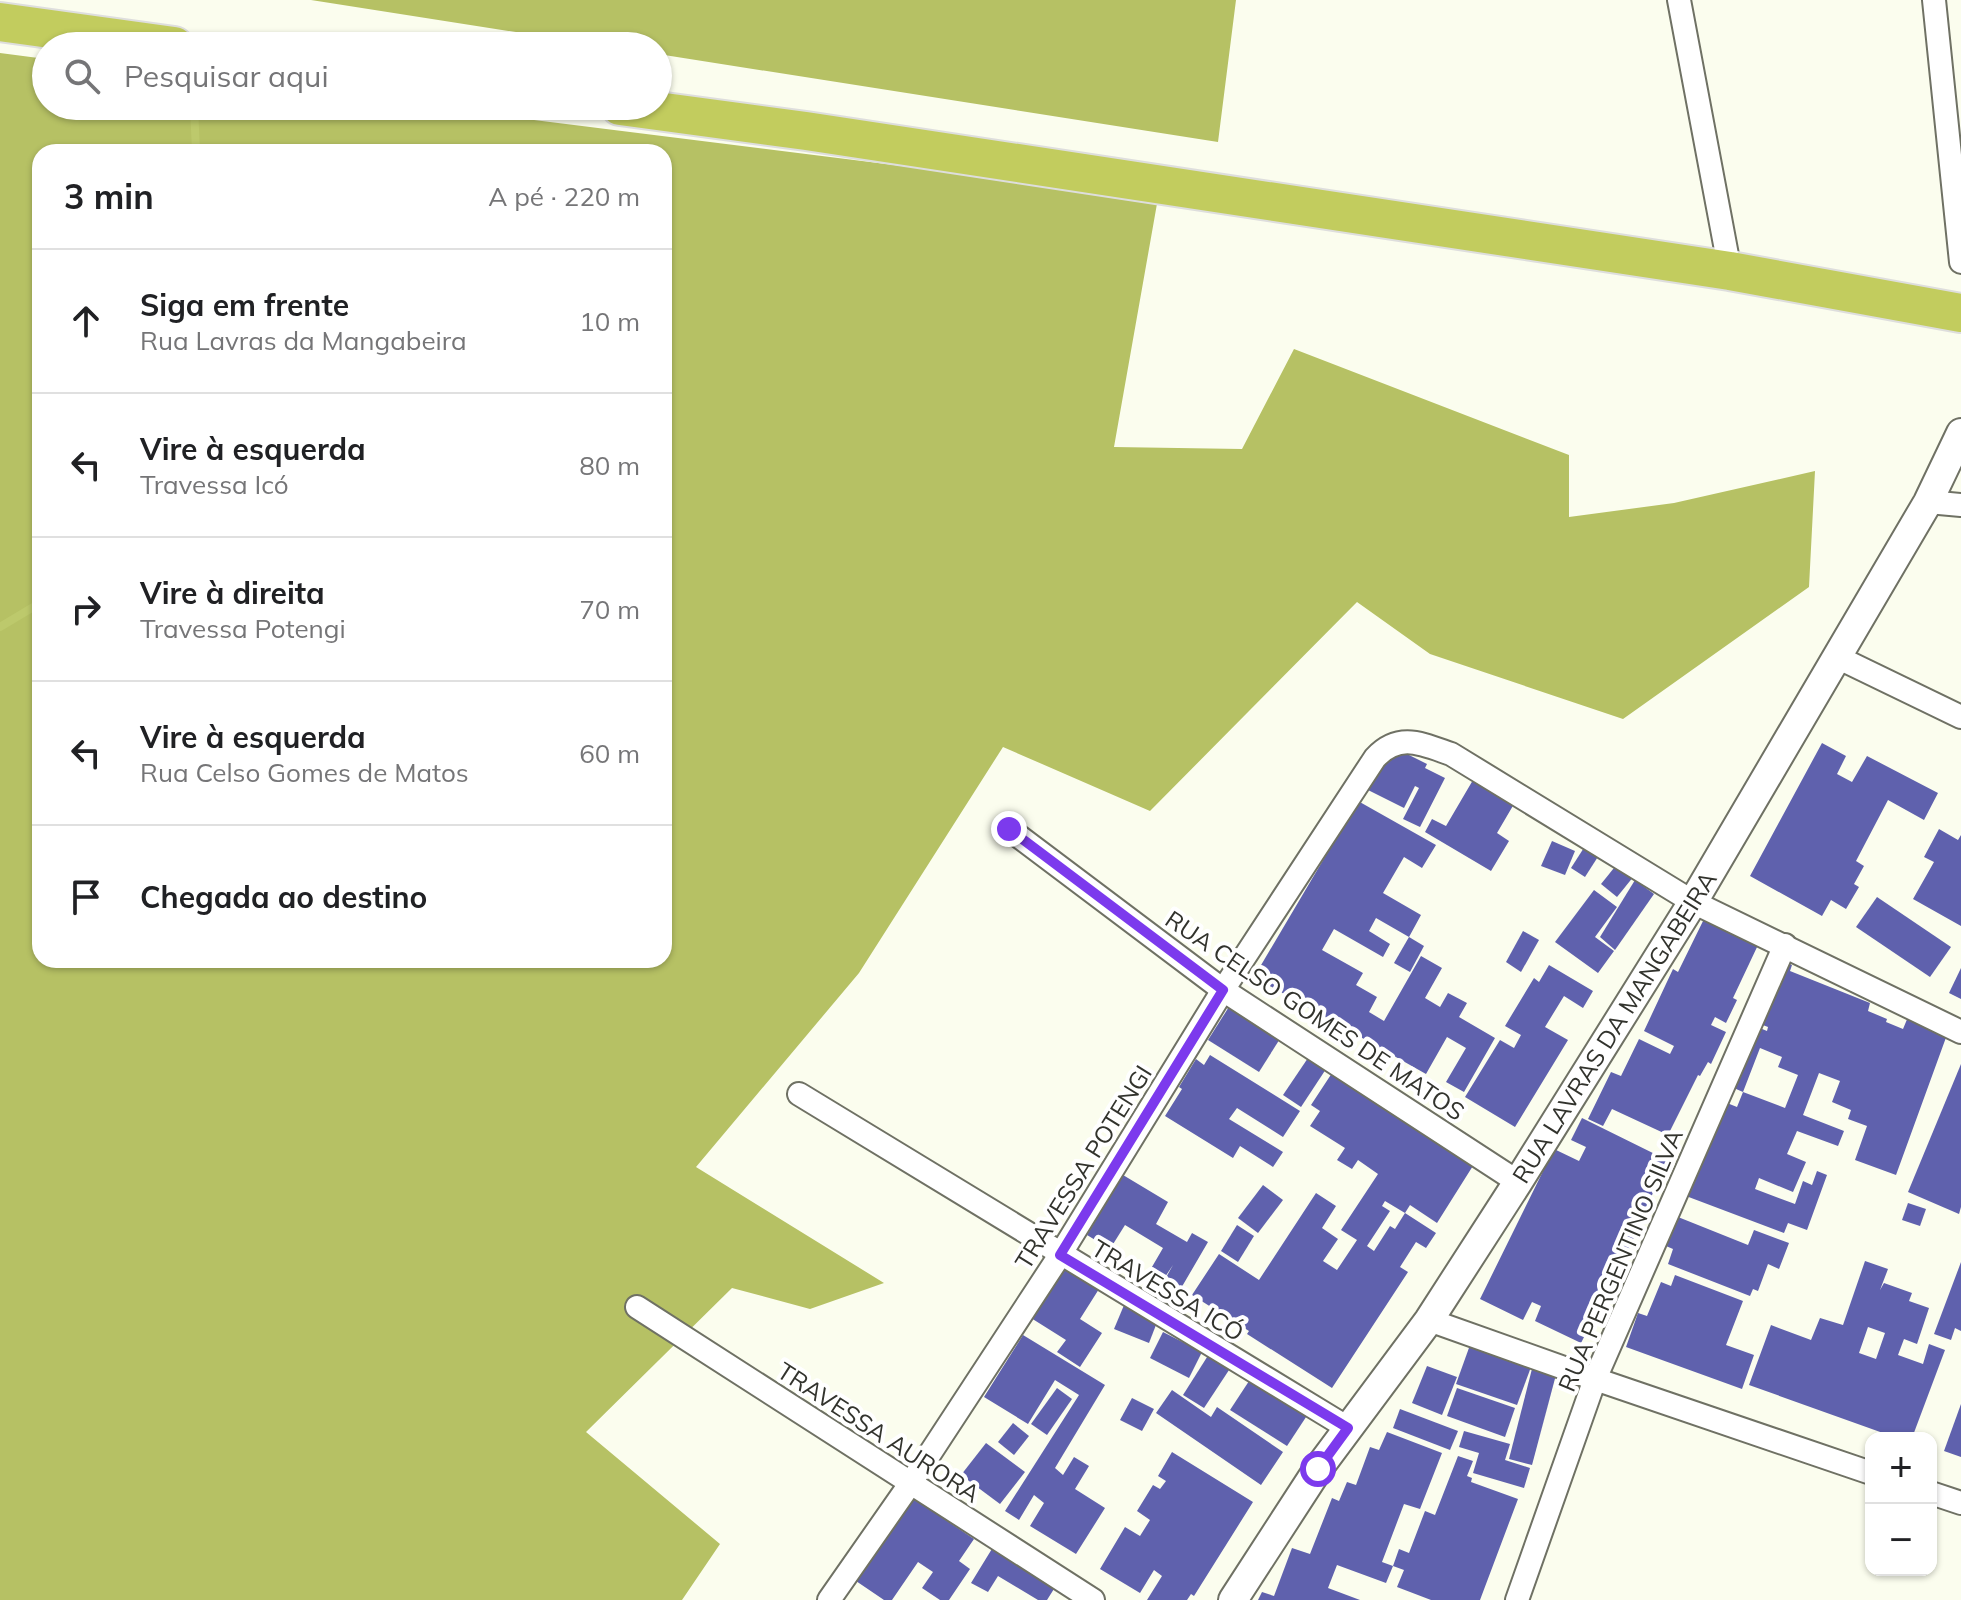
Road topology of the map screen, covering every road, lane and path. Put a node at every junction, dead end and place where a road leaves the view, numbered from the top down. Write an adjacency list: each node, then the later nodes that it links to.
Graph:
1 (1679, 0): 7 (street)
2 (1934, 0): 6 (street)
3 (0, 22): 4 (highway)
4 (72, 32)
5 (672, 113): 7 (highway)
6 (1961, 262)
7 (1730, 271): 8 (highway)
8 (1961, 313)
9 (1961, 433): 10 (street, RUA LAVRAS DA MANGABEIRA)
10 (1928, 502): 11 (street); 12 (street, RUA LAVRAS DA MANGABEIRA)
11 (1961, 505)
12 (1837, 657): 13 (street); 15 (street, RUA LAVRAS DA MANGABEIRA)
13 (1961, 717)
14 (1009, 829): 17 (street, RUA CELSO GOMES DE MATOS)
15 (1693, 902): 16 (street); 17 (street, TRAVESSA POTENGI); 20 (street, RUA LAVRAS DA MANGABEIRA)
16 (1785, 945): 18 (street); 24 (street, RUA PERGENTINO SILVA)
17 (1223, 990): 20 (street, RUA CELSO GOMES DE MATOS); 21 (street, TRAVESSA POTENGI)
18 (1961, 1032)
19 (799, 1094): 21 (street, TRAVESSA ICÓ)
20 (1518, 1182): 23 (street, RUA LAVRAS DA MANGABEIRA)
21 (1060, 1255): 25 (street, TRAVESSA ICÓ); 27 (street, TRAVESSA POTENGI)
22 (637, 1307): 27 (street, TRAVESSA AURORA)
23 (1429, 1320): 24 (street); 25 (street, RUA LAVRAS DA MANGABEIRA)
24 (1595, 1379): 26 (street); 33 (street, RUA PERGENTINO SILVA)
25 (1348, 1428): 32 (street, RUA LAVRAS DA MANGABEIRA)
26 (1865, 1471)
27 (910, 1484): 30 (street, TRAVESSA POTENGI); 31 (street, TRAVESSA AURORA)
28 (1937, 1495): 29 (street)
29 (1961, 1503)
30 (829, 1600)
31 (1093, 1600)
32 (1233, 1600)
33 (1517, 1600)

